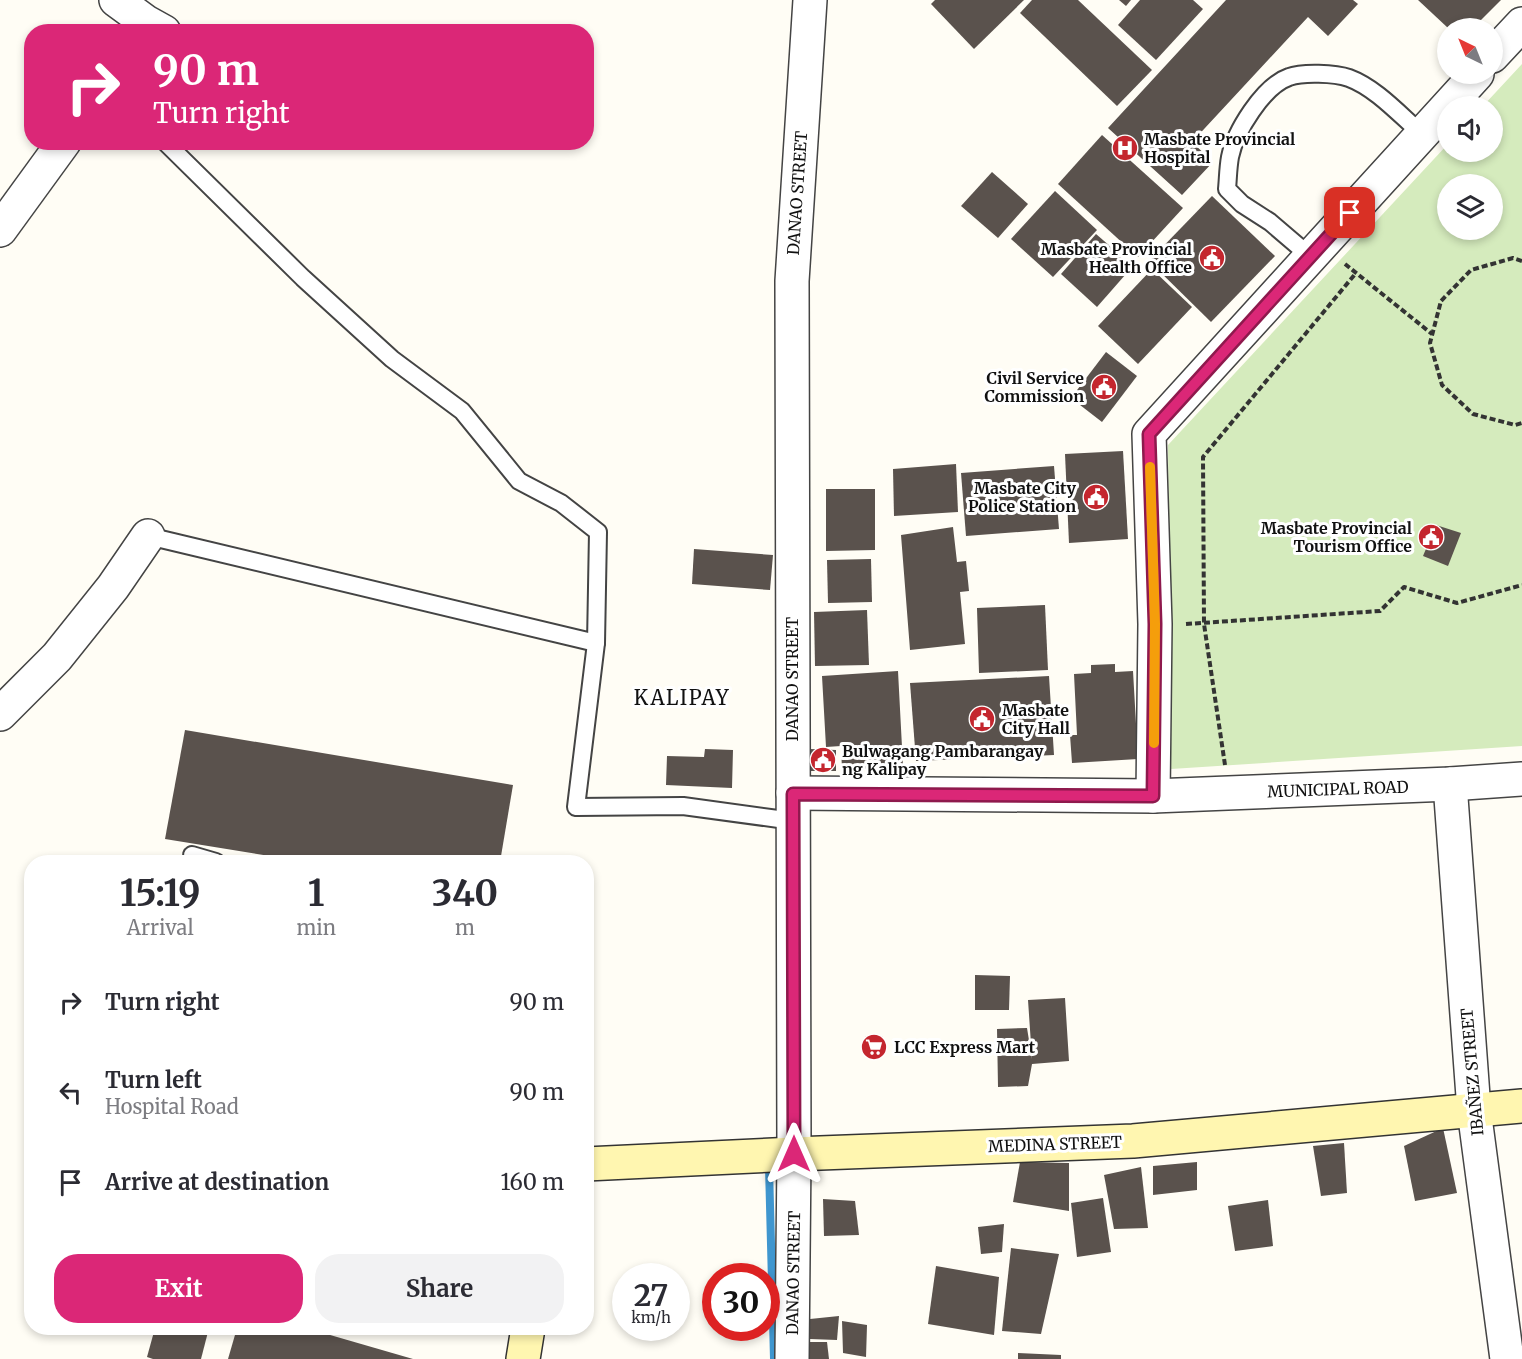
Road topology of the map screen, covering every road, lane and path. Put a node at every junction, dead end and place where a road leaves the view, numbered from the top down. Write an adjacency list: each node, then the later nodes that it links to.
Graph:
1 (116, 0): 3 (street)
2 (810, 0): 26 (street, DANAO STREET)
3 (145, 24)
4 (1522, 24): 5 (street)
5 (1503, 44)
6 (1468, 84): 7 (street)
7 (1422, 134): 11 (street); 11 (lane)
8 (58, 150): 10 (street)
9 (173, 150): 20 (lane)
10 (0, 230)
11 (1316, 251): 13 (path); 18 (street)
12 (1522, 261): 14 (path)
13 (1356, 273): 14 (path); 19 (path)
14 (1432, 334): 15 (path)
15 (1522, 423)
16 (148, 536): 20 (lane); 21 (street)
17 (1522, 585): 19 (path)
18 (1155, 624): 19 (path); 25 (street)
19 (1204, 624): 24 (path)
20 (596, 643): 26 (lane)
21 (0, 714)
22 (1522, 778): 23 (street, MUNICIPAL ROAD)
23 (1450, 784): 24 (street, MUNICIPAL ROAD); 28 (street, IBAÑEZ STREET)
24 (1229, 794): 25 (street, MUNICIPAL ROAD)
25 (1153, 796): 26 (street, MUNICIPAL ROAD)
26 (793, 807): 29 (street, DANAO STREET)
27 (1522, 1106): 28 (street, MEDINA STREET)
28 (1474, 1110): 29 (street, MEDINA STREET); 34 (street, IBAÑEZ STREET)
29 (794, 1154): 30 (street, MEDINA STREET); 33 (street, DANAO STREET)
30 (594, 1164)
31 (527, 1335): 32 (street)
32 (523, 1359)
33 (792, 1359)
34 (1507, 1359)

